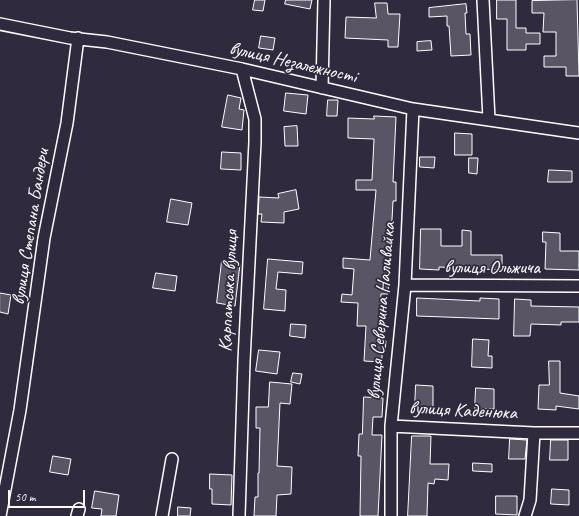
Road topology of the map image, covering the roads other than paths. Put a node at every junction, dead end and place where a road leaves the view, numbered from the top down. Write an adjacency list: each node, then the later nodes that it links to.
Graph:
1 (324, 0): 6 (street)
2 (483, 0): 8 (street)
3 (0, 24): 4 (street, вулиця Незалежності)
4 (78, 38): 5 (street, вулиця Незалежності); 16 (street, вулиця Степана Бандери)
5 (242, 69): 6 (street, вулиця Незалежності); 18 (street, Карпатська вулиця)
6 (322, 88): 7 (street, вулиця Незалежності)
7 (413, 109): 8 (street, вулиця Незалежності); 10 (street, вулиця Северина Наливайка)
8 (489, 119): 9 (street, вулиця Незалежності)
9 (579, 133)
10 (406, 285): 11 (street, вулиця Ольжича); 12 (street, вулиця Северина Наливайка)
11 (579, 286)
12 (391, 426): 13 (street, вулиця Каденюка); 19 (street, вулиця Северина Наливайка)
13 (534, 433): 14 (street, вулиця Каденюка); 20 (street, вулиця Каденюка)
14 (579, 433)
15 (172, 459): 17 (street)
16 (0, 516)
17 (162, 516)
18 (239, 516)
19 (391, 516)
20 (525, 516)

